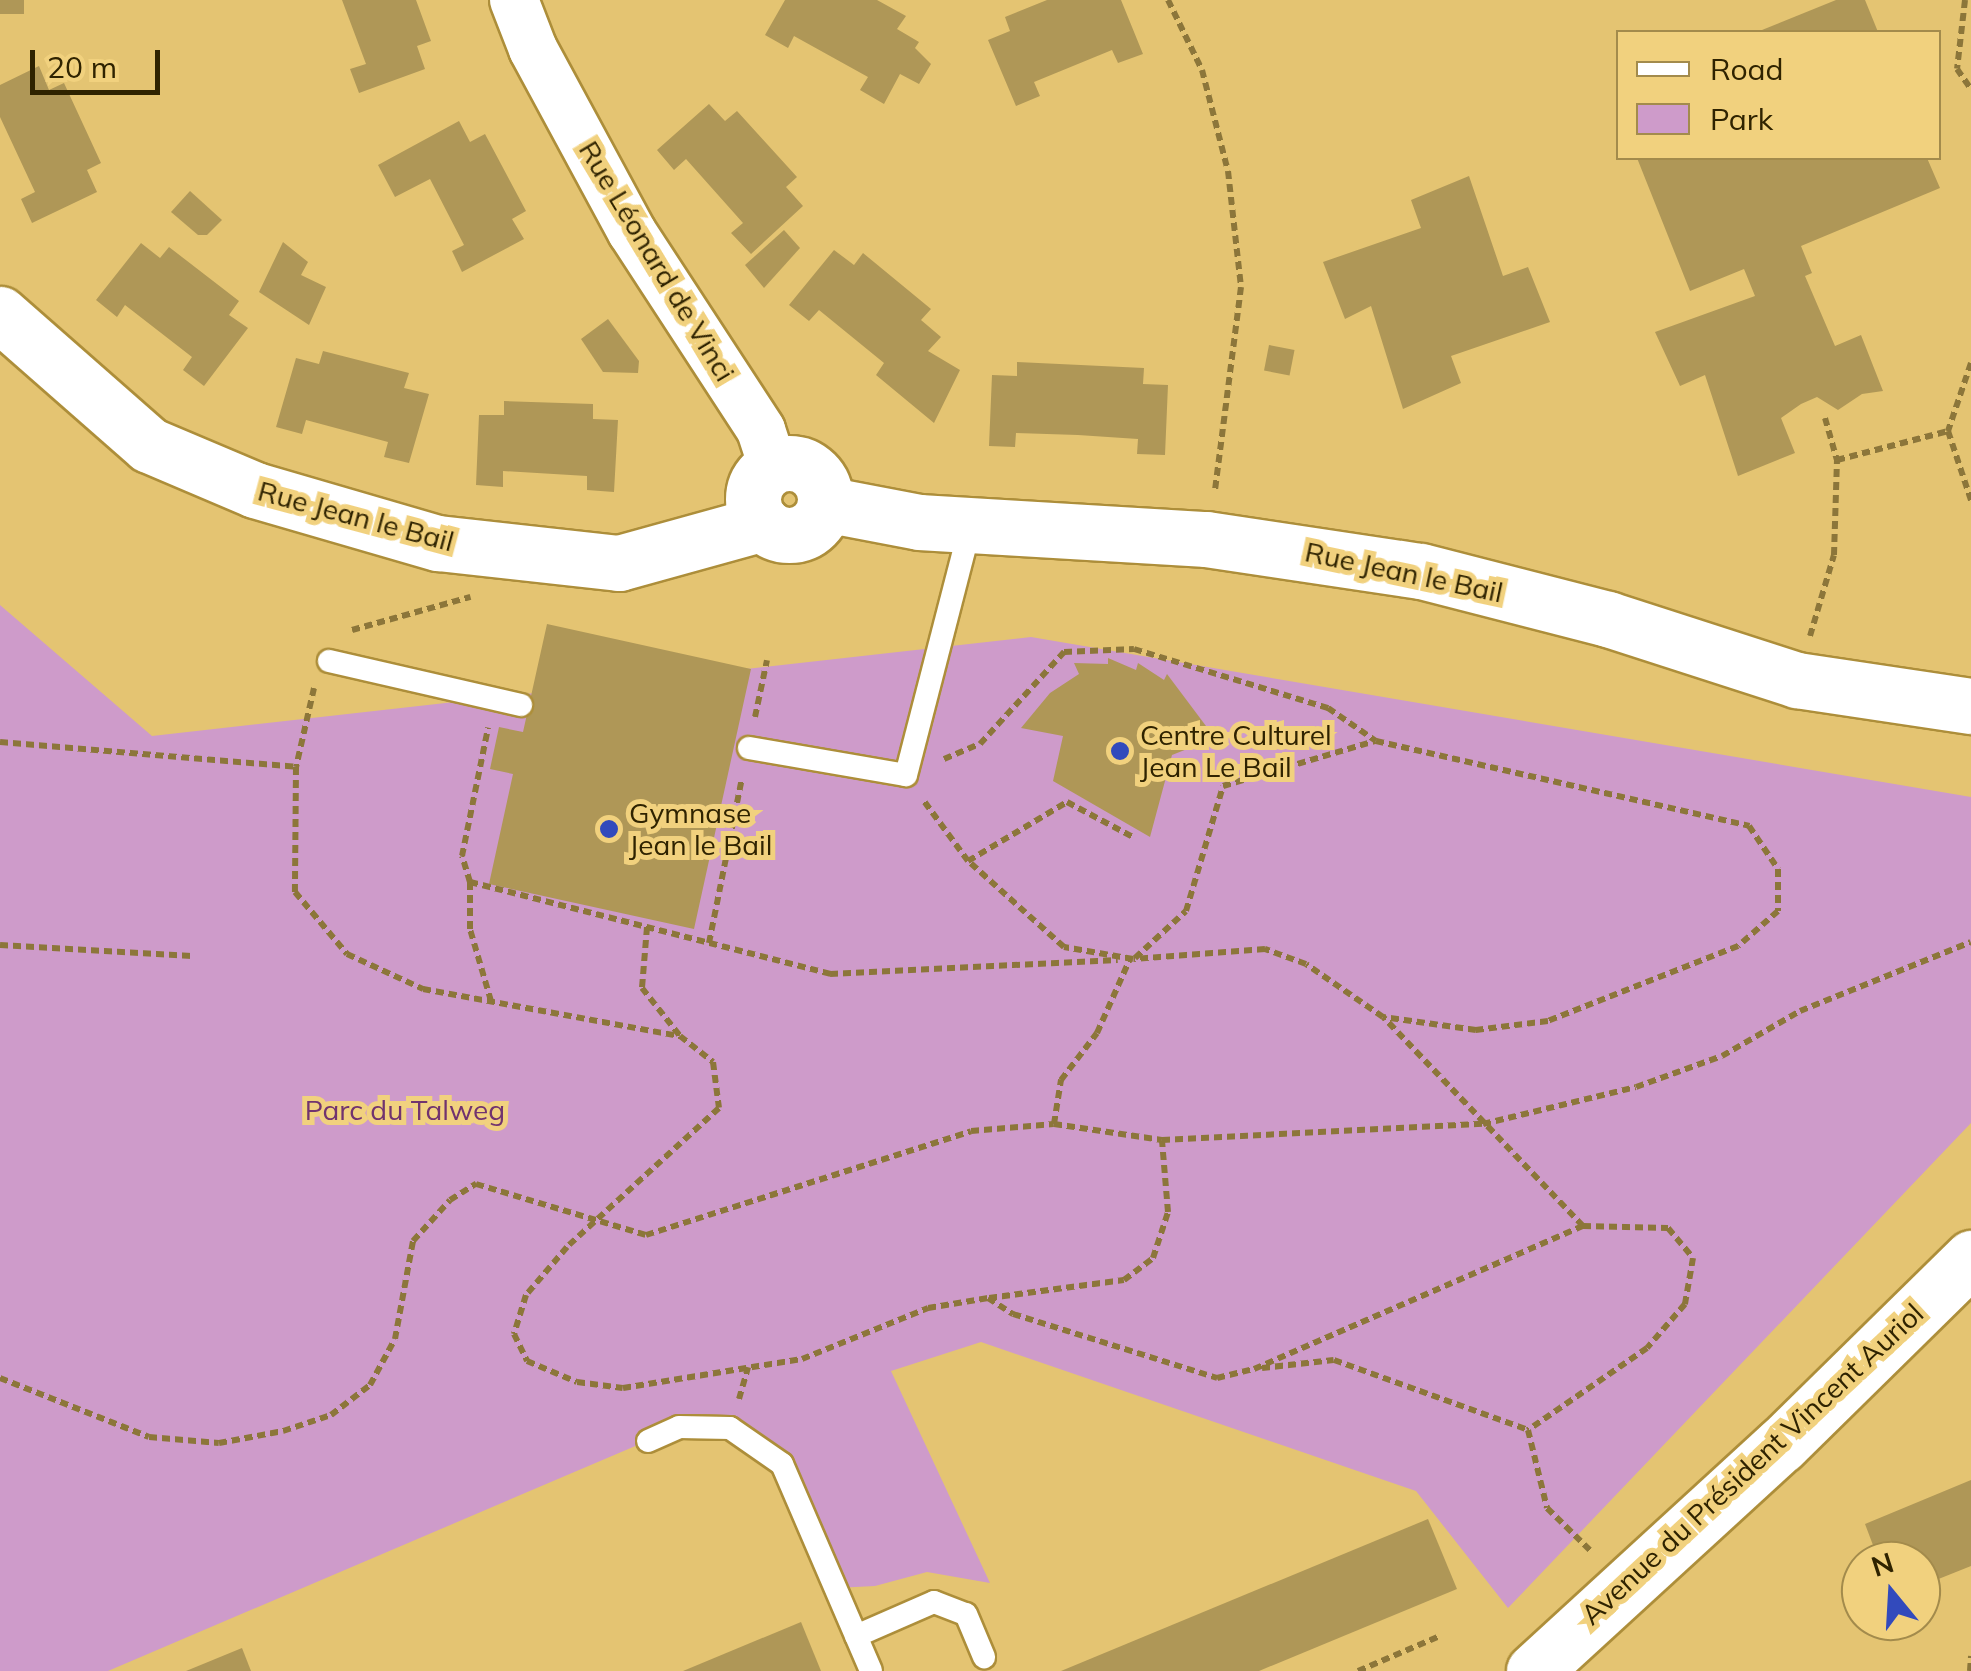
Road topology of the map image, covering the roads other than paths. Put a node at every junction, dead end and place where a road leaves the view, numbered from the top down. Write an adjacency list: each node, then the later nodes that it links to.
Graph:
1 (514, 0): 3 (street, Rue Léonard de Vinci)
2 (1, 316): 5 (street, Rue Jean le Bail)
3 (773, 467): 4 (street); 5 (street)
4 (826, 504): 5 (street); 6 (street, Rue Jean le Bail)
5 (763, 523)
6 (971, 524): 9 (street, Rue Jean le Bail); 10 (lane)
7 (322, 667): 8 (lane)
8 (521, 705)
9 (1971, 706)
10 (749, 748)
11 (1971, 1258): 16 (street, Avenue du Président Vincent Auriol)
12 (648, 1440): 13 (lane)
13 (856, 1636): 14 (lane); 15 (lane)
14 (984, 1657)
15 (872, 1671)
16 (1534, 1671)

